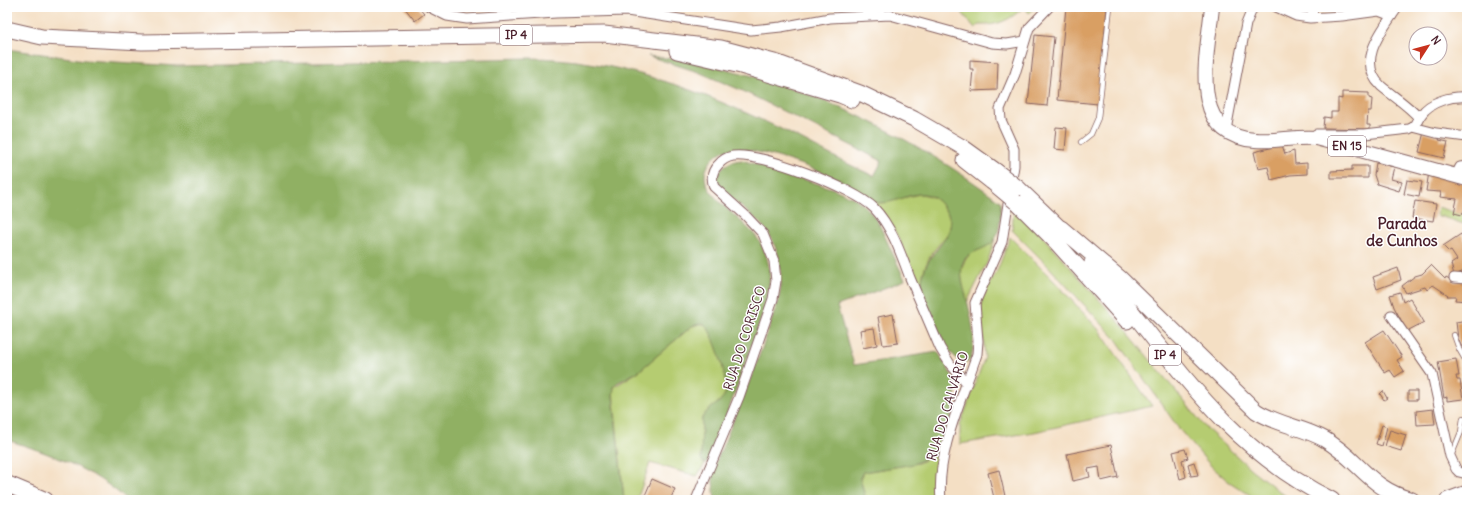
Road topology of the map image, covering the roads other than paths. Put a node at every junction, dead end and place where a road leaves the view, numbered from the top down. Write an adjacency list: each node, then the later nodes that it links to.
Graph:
1 (429, 7): 13 (street)
2 (1049, 7): 13 (street, RUA DO CALVÁRIO)
3 (1110, 7): 20 (lane)
4 (1212, 7): 17 (main road, EN 15)
5 (1253, 7): 17 (street)
6 (1276, 7): 10 (street)
7 (1312, 7): 10 (street)
8 (1398, 7): 9 (street)
9 (1392, 16): 10 (street); 15 (street)
10 (1313, 17)
11 (7, 29): 22 (highway, IP 4)
12 (7, 38): 22 (highway, IP 4)
13 (1025, 41): 31 (street, RUA DO CALVÁRIO)
14 (1467, 97): 15 (street)
15 (1419, 118): 16 (street)
16 (1413, 127): 18 (street); 19 (street)
17 (1226, 130): 18 (main road, EN 15)
18 (1305, 137): 23 (main road, EN 15)
19 (1467, 137)
20 (1081, 142)
21 (1467, 166): 23 (street)
22 (994, 177): 24 (highway, IP 4, bridge)
23 (1462, 177)
24 (1017, 195): 25 (highway, IP 4); 40 (highway, IP 4)
25 (1061, 228): 41 (highway, IP 4); 42 (highway)
26 (1454, 278): 27 (street)
27 (1467, 279)
28 (1391, 315): 33 (street)
29 (1454, 335): 30 (lane)
30 (1467, 363)
31 (967, 382): 38 (street, RUA DO CORISCO); 39 (street, RUA DO CALVÁRIO)
32 (1463, 418): 33 (lane)
33 (1450, 458): 34 (street)
34 (1467, 474)
35 (7, 484): 37 (highway)
36 (1467, 493): 43 (highway)
37 (45, 500)
38 (696, 500)
39 (941, 500)
40 (1320, 500)
41 (1332, 500)
42 (1412, 500)
43 (1448, 500)

